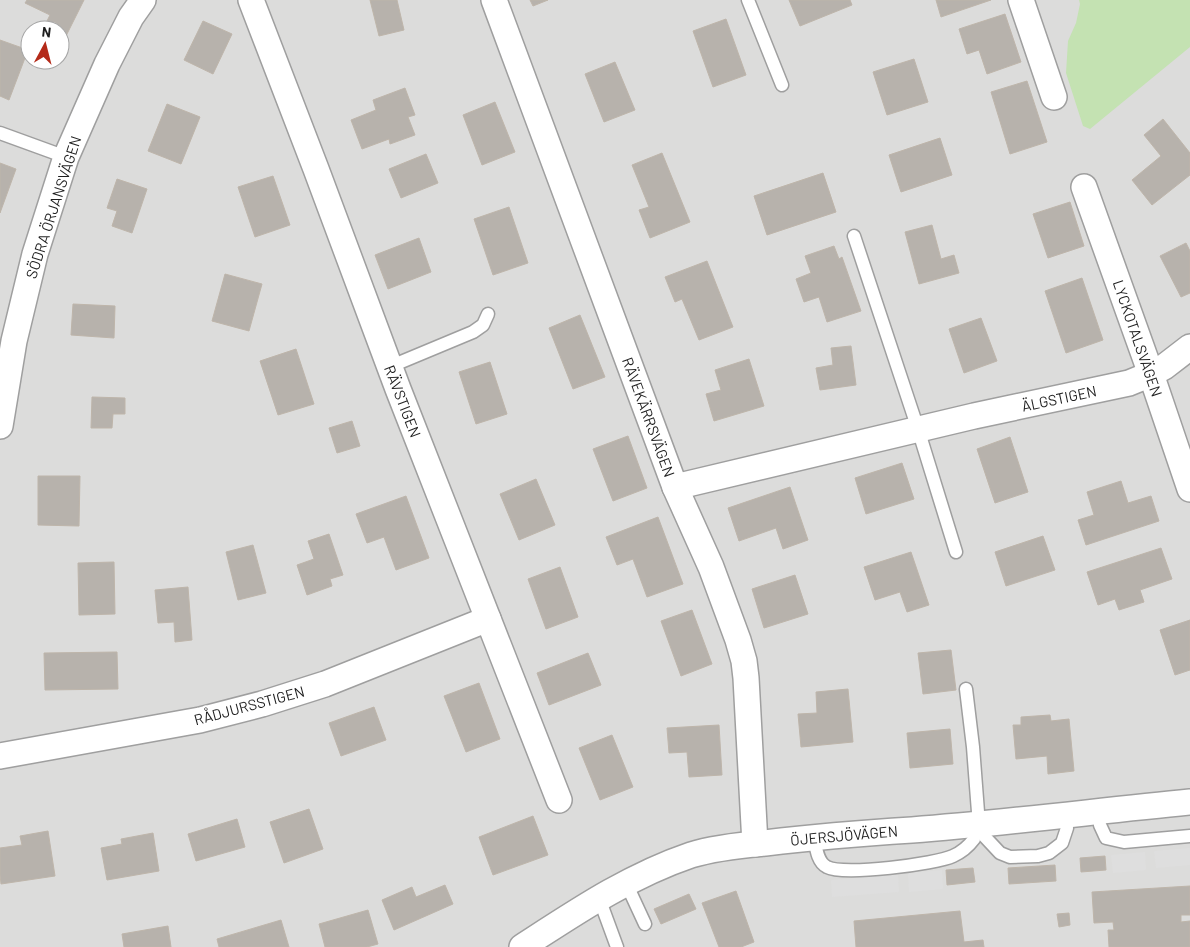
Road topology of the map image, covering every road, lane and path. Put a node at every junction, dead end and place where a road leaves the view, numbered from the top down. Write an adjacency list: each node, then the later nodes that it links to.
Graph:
1 (142, 0): 9 (street, SÖDRA ÖRJANSVÄGEN)
2 (251, 0): 14 (street, RÄVSTIGEN)
3 (494, 0): 18 (street, RÄVEKÄRRSVÄGEN)
4 (748, 0): 6 (lane)
5 (1021, 0): 7 (street)
6 (782, 85)
7 (1054, 97)
8 (0, 133): 9 (lane)
9 (66, 158): 16 (street, SÖDRA ÖRJANSVÄGEN)
10 (1084, 187): 15 (street, LYCKOTALSVÄGEN)
11 (854, 236): 17 (lane)
12 (488, 314): 14 (lane)
13 (1190, 347): 15 (street, ÄLGSTIGEN)
14 (390, 367): 21 (street, RÄVSTIGEN)
15 (1151, 374): 17 (street, ÄLGSTIGEN); 19 (street, LYCKOTALSVÄGEN)
16 (0, 426)
17 (918, 429): 18 (street, ÄLGSTIGEN); 20 (lane)
18 (675, 487): 31 (street, RÄVEKÄRRSVÄGEN)
19 (1190, 489)
20 (956, 552)
21 (488, 620): 23 (street, RÅDJURSSTIGEN); 24 (street, RÄVSTIGEN)
22 (966, 689): 28 (lane)
23 (0, 756)
24 (559, 800)
25 (1190, 802): 26 (street, ÖJERSJÖVÄGEN)
26 (1098, 811): 27 (street, ÖJERSJÖVÄGEN); 29 (lane)
27 (1065, 815): 28 (street, ÖJERSJÖVÄGEN); 28 (lane)
28 (976, 825): 30 (street, ÖJERSJÖVÄGEN); 30 (lane)
29 (1190, 836)
30 (814, 837): 31 (street, ÖJERSJÖVÄGEN)
31 (755, 844): 32 (street, ÖJERSJÖVÄGEN)
32 (626, 883): 33 (street, ÖJERSJÖVÄGEN); 34 (lane)
33 (599, 898): 35 (street, ÖJERSJÖVÄGEN); 36 (lane)
34 (645, 924)
35 (522, 947)
36 (617, 947)

